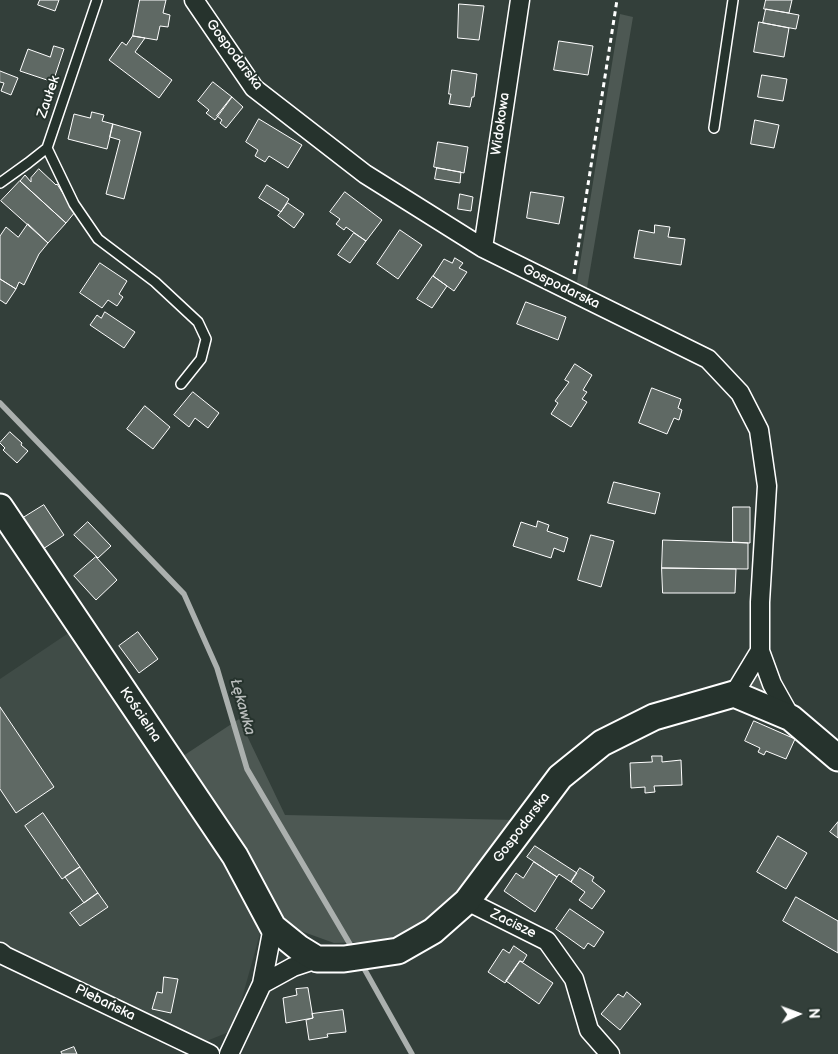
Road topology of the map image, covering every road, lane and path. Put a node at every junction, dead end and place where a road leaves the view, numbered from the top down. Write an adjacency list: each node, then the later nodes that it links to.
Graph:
1 (97, 0): 7 (lane, Zaułek)
2 (194, 0): 9 (street, Gospodarska)
3 (520, 0): 9 (street, Widokowa)
4 (616, 0): 10 (path)
5 (733, 0): 6 (lane)
6 (714, 128)
7 (47, 148): 8 (lane); 11 (lane)
8 (0, 183)
9 (483, 248): 10 (street, Gospodarska)
10 (571, 292): 13 (street, Gospodarska)
11 (181, 384)
12 (0, 507): 18 (street, Kościelna)
13 (760, 651): 14 (street); 15 (street, Gospodarska)
14 (734, 694): 15 (street, Gospodarska); 17 (street, Gospodarska)
15 (790, 718): 16 (street, Gospodarska)
16 (838, 758)
17 (467, 901): 20 (street, Gospodarska); 24 (street, Zacisze)
18 (273, 927): 20 (street); 21 (street)
19 (2, 958): 22 (street, Plebańska)
20 (317, 959): 21 (street)
21 (262, 984): 23 (street)
22 (210, 1054)
23 (229, 1054)
24 (610, 1054)

